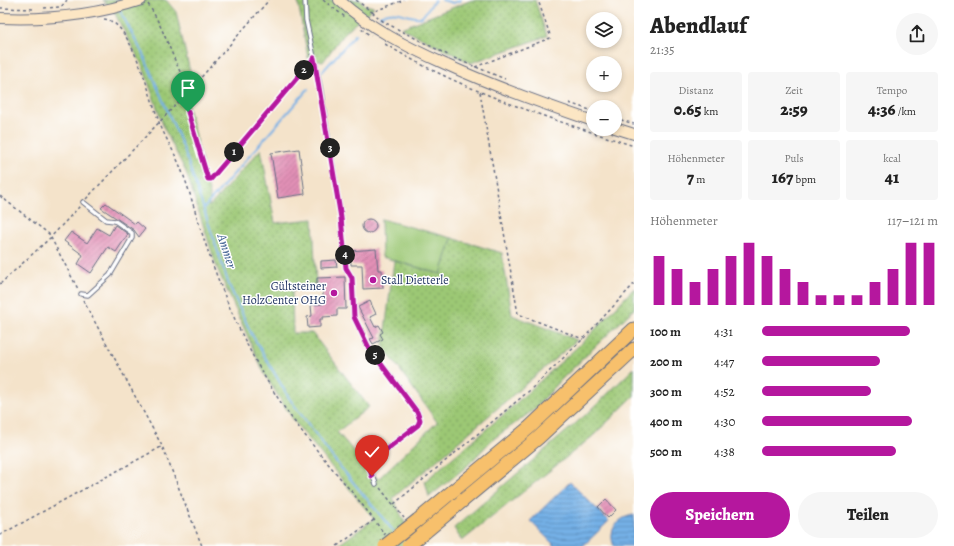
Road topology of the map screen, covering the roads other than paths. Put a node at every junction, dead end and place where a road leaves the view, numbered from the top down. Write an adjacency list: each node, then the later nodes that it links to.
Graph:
1 (305, 0): 12 (lane)
2 (339, 0): 5 (street)
3 (138, 1): 4 (street)
4 (0, 18)
5 (586, 119)
6 (622, 130): 7 (street)
7 (634, 134)
8 (84, 202): 9 (lane)
9 (81, 294)
10 (634, 329): 13 (highway, bridge)
11 (634, 349): 14 (highway, bridge)
12 (376, 484)
13 (385, 542)
14 (408, 546)

